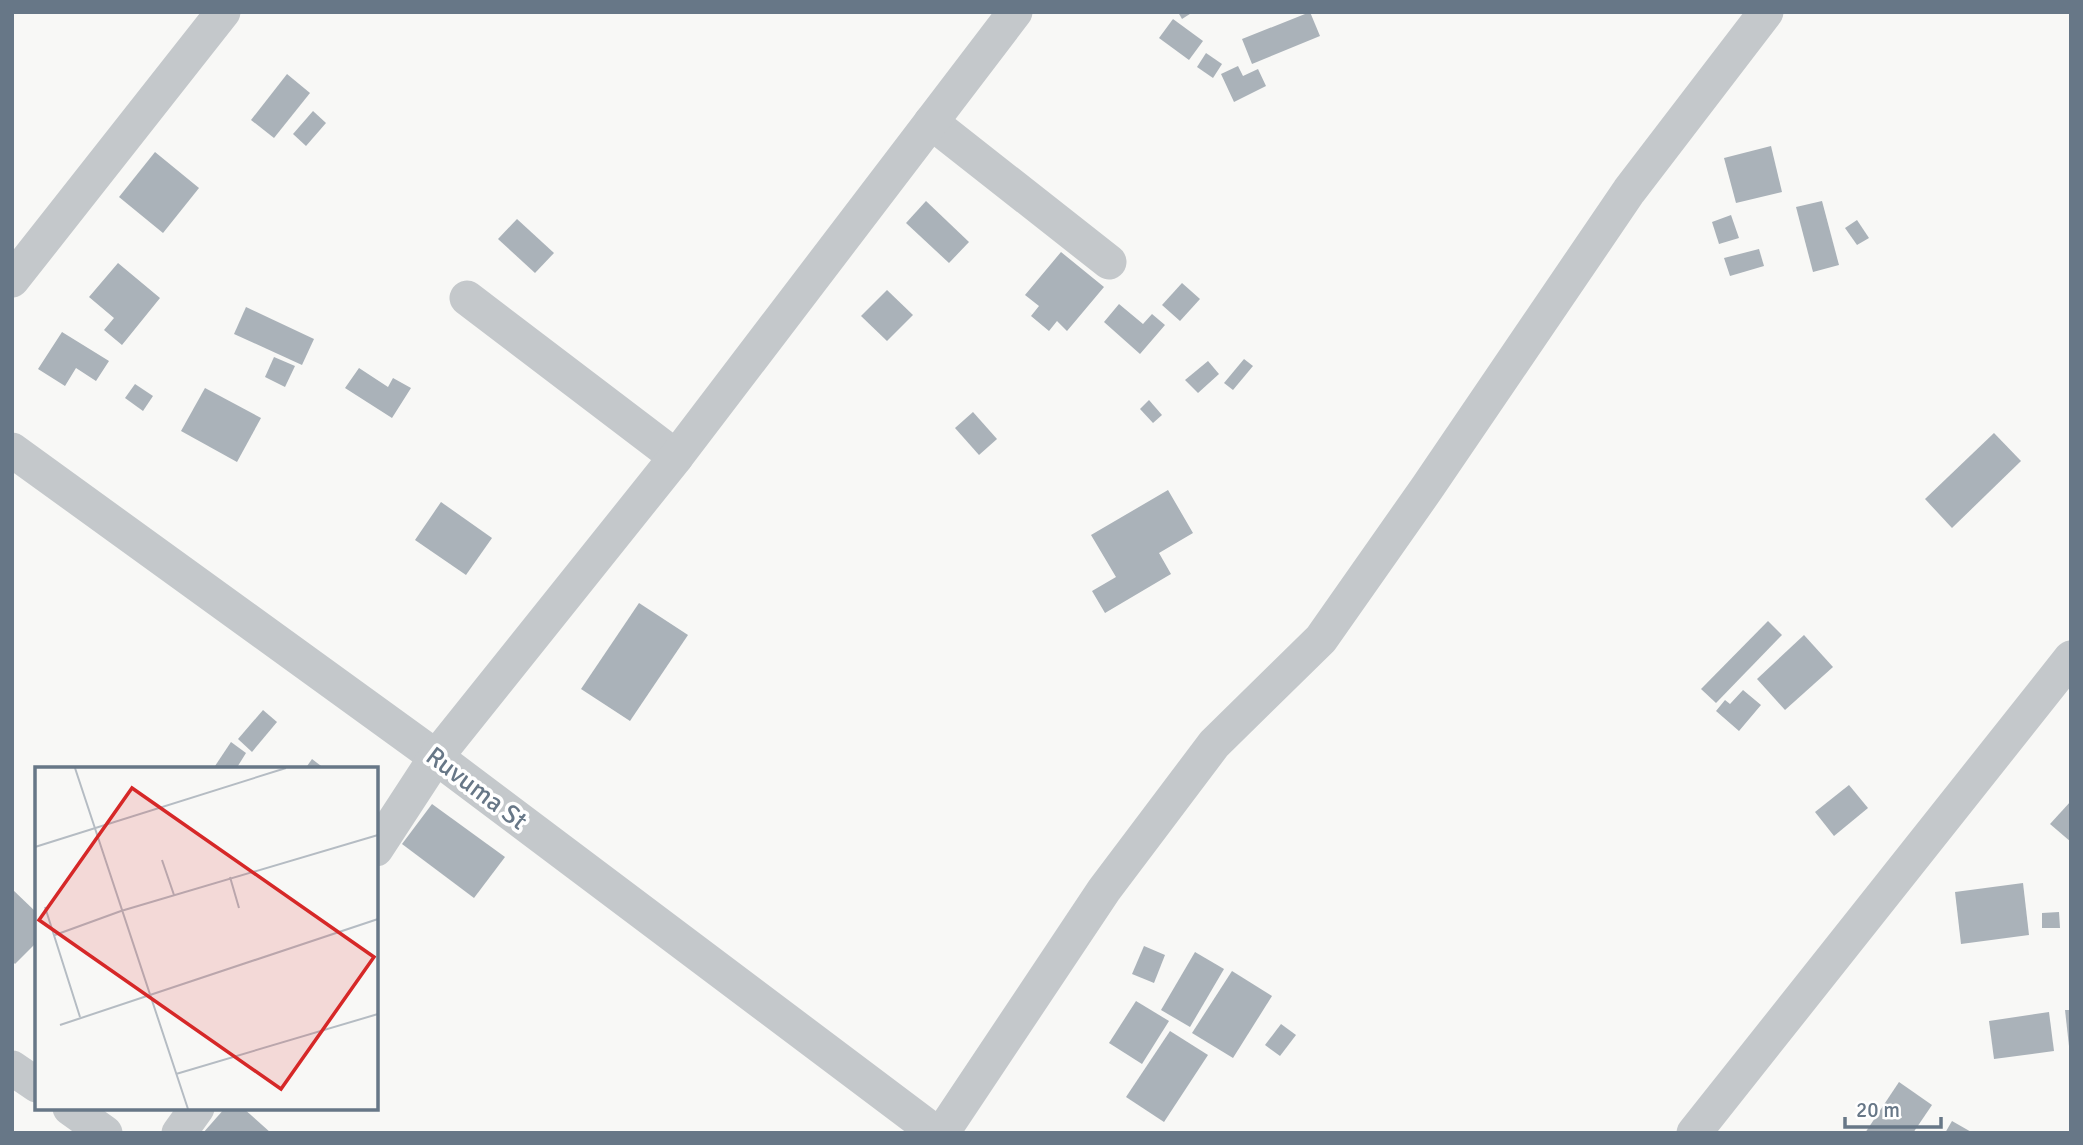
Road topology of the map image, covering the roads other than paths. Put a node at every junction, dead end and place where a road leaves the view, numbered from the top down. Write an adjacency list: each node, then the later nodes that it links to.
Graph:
1 (223, 12): 6 (street)
2 (1015, 12): 4 (street)
3 (1766, 12): 20 (street)
4 (931, 122): 5 (street); 9 (street)
5 (1109, 262)
6 (12, 280)
7 (467, 298): 9 (street)
8 (12, 450): 11 (street, Ruvuma St)
9 (676, 457): 11 (street)
10 (2071, 658): 21 (street)
11 (436, 757): 12 (street); 19 (street, Ruvuma St)
12 (378, 846)
13 (12, 1068): 14 (street)
14 (35, 1084)
15 (73, 1110): 17 (street)
16 (196, 1110): 18 (street)
17 (105, 1133)
18 (179, 1133)
19 (936, 1133)
20 (943, 1133)
21 (1694, 1133)

